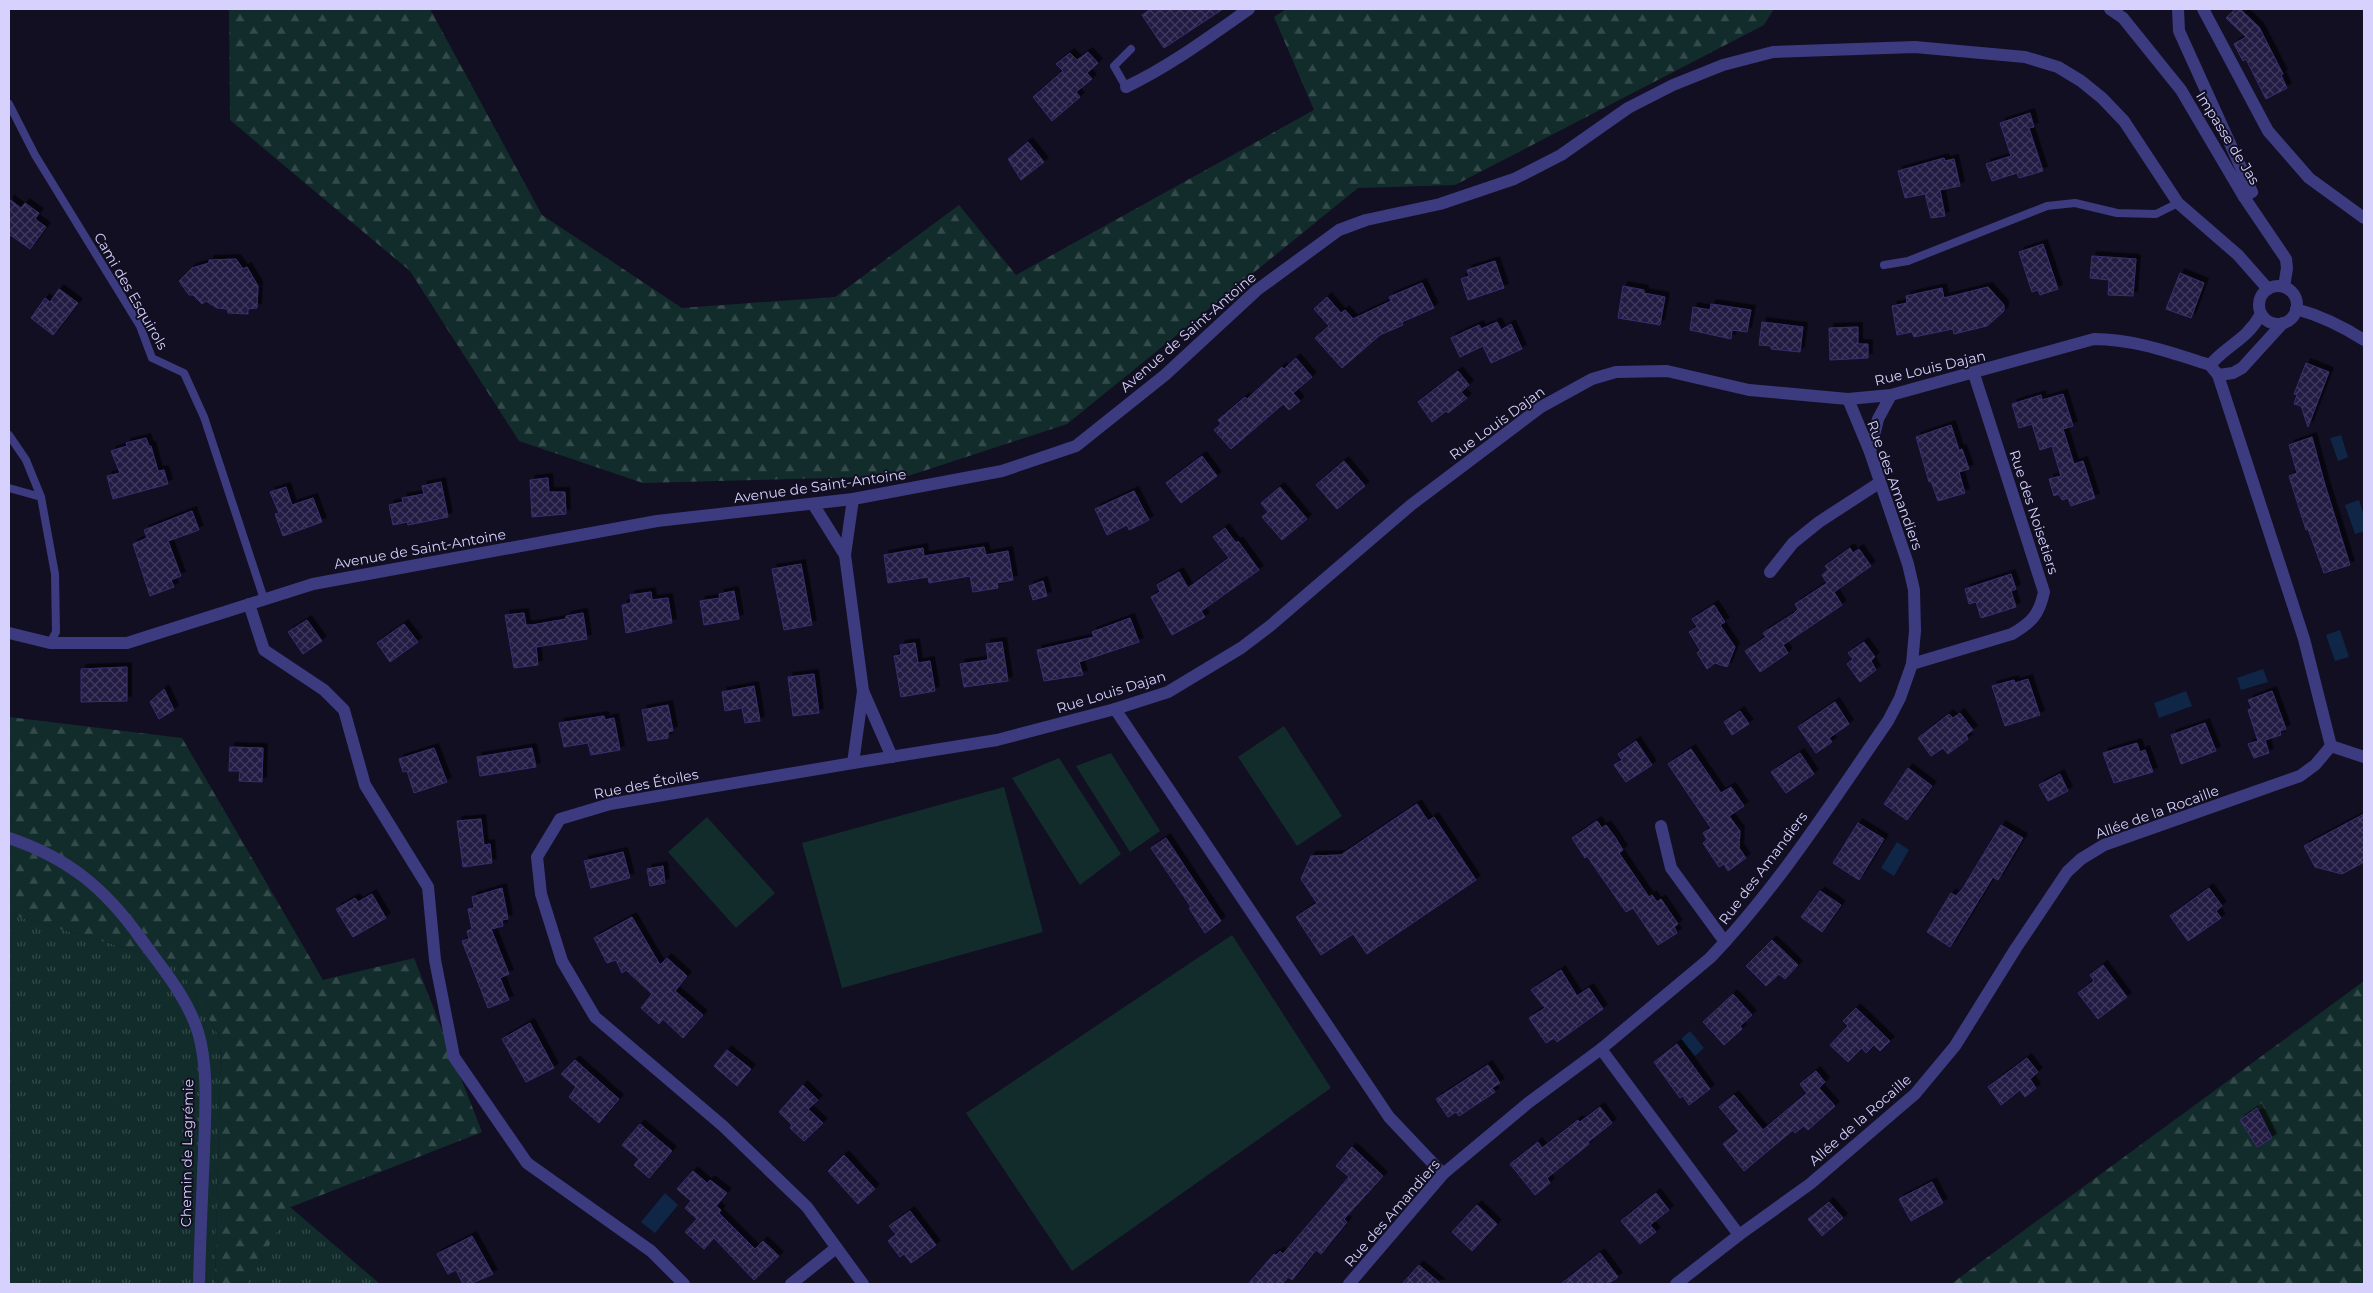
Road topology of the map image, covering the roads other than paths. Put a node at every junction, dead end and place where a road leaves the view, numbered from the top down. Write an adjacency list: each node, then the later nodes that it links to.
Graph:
1 (1249, 9): 6 (street)
2 (2110, 9): 8 (street, Impasse de Jas)
3 (2178, 9): 8 (street, Impasse de Jas)
4 (2203, 9): 10 (street)
5 (1131, 49): 6 (lane)
6 (1126, 87)
7 (9, 104): 31 (lane, Cami des Esquirols)
8 (2244, 197): 12 (street)
9 (2178, 202): 11 (lane); 13 (street, Avenue de Saint-Antoine); 27 (street, Avenue de Saint-Antoine)
10 (2364, 218)
11 (1884, 265)
12 (2284, 287): 13 (street); 14 (street)
13 (2268, 288): 15 (street)
14 (2296, 309): 16 (street); 17 (street)
15 (2261, 314): 16 (street); 18 (street)
16 (2283, 323): 18 (street)
17 (2364, 340)
18 (2214, 370): 19 (street, Rue Louis Dajan); 38 (street)
19 (1974, 374): 20 (street, Rue Louis Dajan); 35 (street, Rue des Noisetiers)
20 (1891, 395): 21 (street, Rue Louis Dajan); 23 (street)
21 (1848, 399): 23 (street, Rue des Amandiers); 37 (street, Rue Louis Dajan)
22 (9, 435): 26 (lane)
23 (1870, 452): 24 (street, Rue des Amandiers)
24 (1879, 483): 30 (street); 35 (street, Rue des Amandiers)
25 (9, 488): 26 (lane)
26 (41, 497): 34 (lane)
27 (853, 499): 28 (street, Avenue de Saint-Antoine); 29 (street)
28 (813, 504): 29 (street); 31 (street, Avenue de Saint-Antoine)
29 (845, 555): 36 (street)
30 (1770, 572)
31 (264, 599): 32 (street, Avenue de Saint-Antoine)
32 (248, 604): 34 (street, Avenue de Saint-Antoine); 50 (street)
33 (9, 633): 34 (street, Avenue de Saint-Antoine)
34 (50, 643)
35 (1912, 664): 44 (street, Rue des Amandiers)
36 (864, 692): 39 (street); 41 (street)
37 (1115, 709): 39 (street, Rue Louis Dajan); 46 (street)
38 (2332, 746): 40 (street); 47 (street, Allée de la Rocaille)
39 (892, 757): 41 (street, Rue Louis Dajan)
40 (2364, 758)
41 (853, 763): 48 (street, Rue des Étoiles)
42 (1661, 826): 44 (street)
43 (9, 838): 49 (street, Chemin de Lagrémie)
44 (1725, 942): 45 (street, Rue des Amandiers)
45 (1601, 1049): 46 (street, Rue des Amandiers); 47 (street)
46 (1443, 1174): 53 (street, Rue des Amandiers)
47 (1739, 1234): 54 (street, Allée de la Rocaille)
48 (836, 1248): 51 (street); 52 (street, Rue des Étoiles)
49 (198, 1284)
50 (684, 1284)
51 (791, 1284)
52 (863, 1284)
53 (1349, 1284)
54 (1676, 1284)

